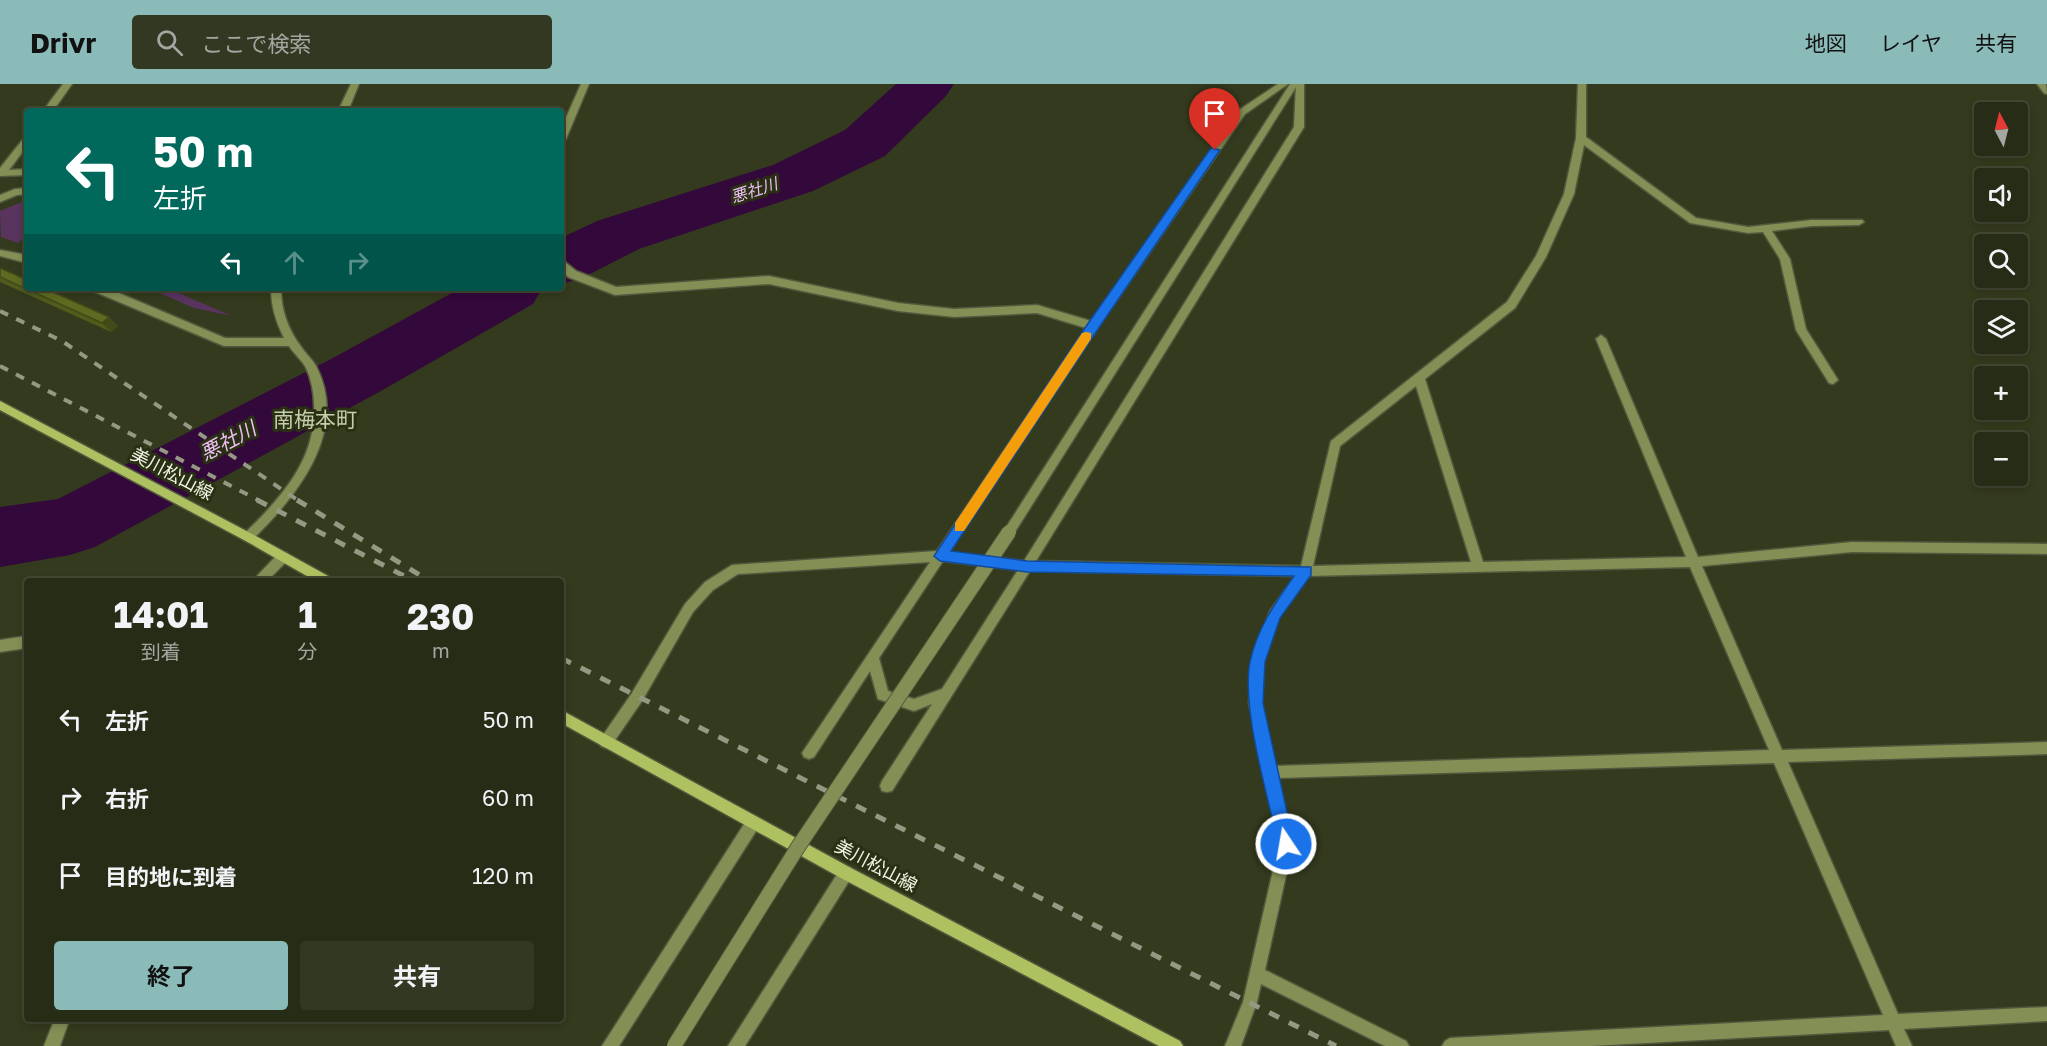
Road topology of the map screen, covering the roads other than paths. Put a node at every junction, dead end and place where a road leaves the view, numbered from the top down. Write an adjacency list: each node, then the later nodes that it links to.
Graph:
1 (68, 84): 10 (street)
2 (356, 84): 11 (street)
3 (585, 84): 12 (street)
4 (1284, 84): 26 (street)
5 (1293, 84): 61 (street, bridge)
6 (1300, 84): 37 (street)
7 (1581, 84): 13 (street)
8 (2041, 84): 9 (street)
9 (2047, 90)
10 (50, 108)
11 (344, 108)
12 (564, 132)
13 (1581, 138): 20 (street); 29 (street)
14 (24, 144): 16 (street)
15 (24, 172): 16 (street)
16 (0, 173)
17 (24, 191): 18 (street)
18 (0, 199)
19 (1859, 222): 20 (street)
20 (1766, 229): 30 (street)
21 (0, 253): 22 (street)
22 (24, 259)
23 (564, 266): 26 (street)
24 (104, 291): 28 (street)
25 (276, 291): 28 (street)
26 (1093, 326): 34 (street)
27 (1601, 339): 36 (street)
28 (292, 342): 32 (street)
29 (1419, 377): 38 (street); 39 (street)
30 (1833, 380)
31 (0, 405): 32 (main road, 美川松山線)
32 (249, 537): 35 (main road, 美川松山線)
33 (2047, 549): 36 (street)
34 (940, 556): 37 (street); 44 (street); 47 (street)
35 (283, 557): 40 (street); 41 (main road, 美川松山線)
36 (1694, 562): 38 (street); 50 (street)
37 (1027, 566): 39 (street); 45 (street)
38 (1479, 567): 39 (street)
39 (1306, 571): 51 (street)
40 (263, 578)
41 (320, 578)
42 (24, 642): 43 (street)
43 (0, 646)
44 (873, 657): 45 (street); 49 (street)
45 (946, 693): 52 (street)
46 (564, 718): 47 (main road, 美川松山線)
47 (606, 742): 53 (main road, 美川松山線)
48 (2047, 748): 50 (street)
49 (809, 753)
50 (1780, 756): 51 (street); 57 (street)
51 (1270, 772): 55 (street)
52 (887, 786)
53 (753, 823): 54 (main road, 美川松山線); 60 (street)
54 (846, 873): 62 (street); 63 (main road, 美川松山線)
55 (1256, 974): 64 (street); 65 (street)
56 (2047, 1014): 57 (street)
57 (1894, 1021): 66 (street); 67 (street)
58 (61, 1022): 59 (street)
59 (52, 1046)
60 (610, 1046)
61 (674, 1046)
62 (736, 1046)
63 (1174, 1046)
64 (1233, 1046)
65 (1401, 1046)
66 (1450, 1046)
67 (1904, 1046)

